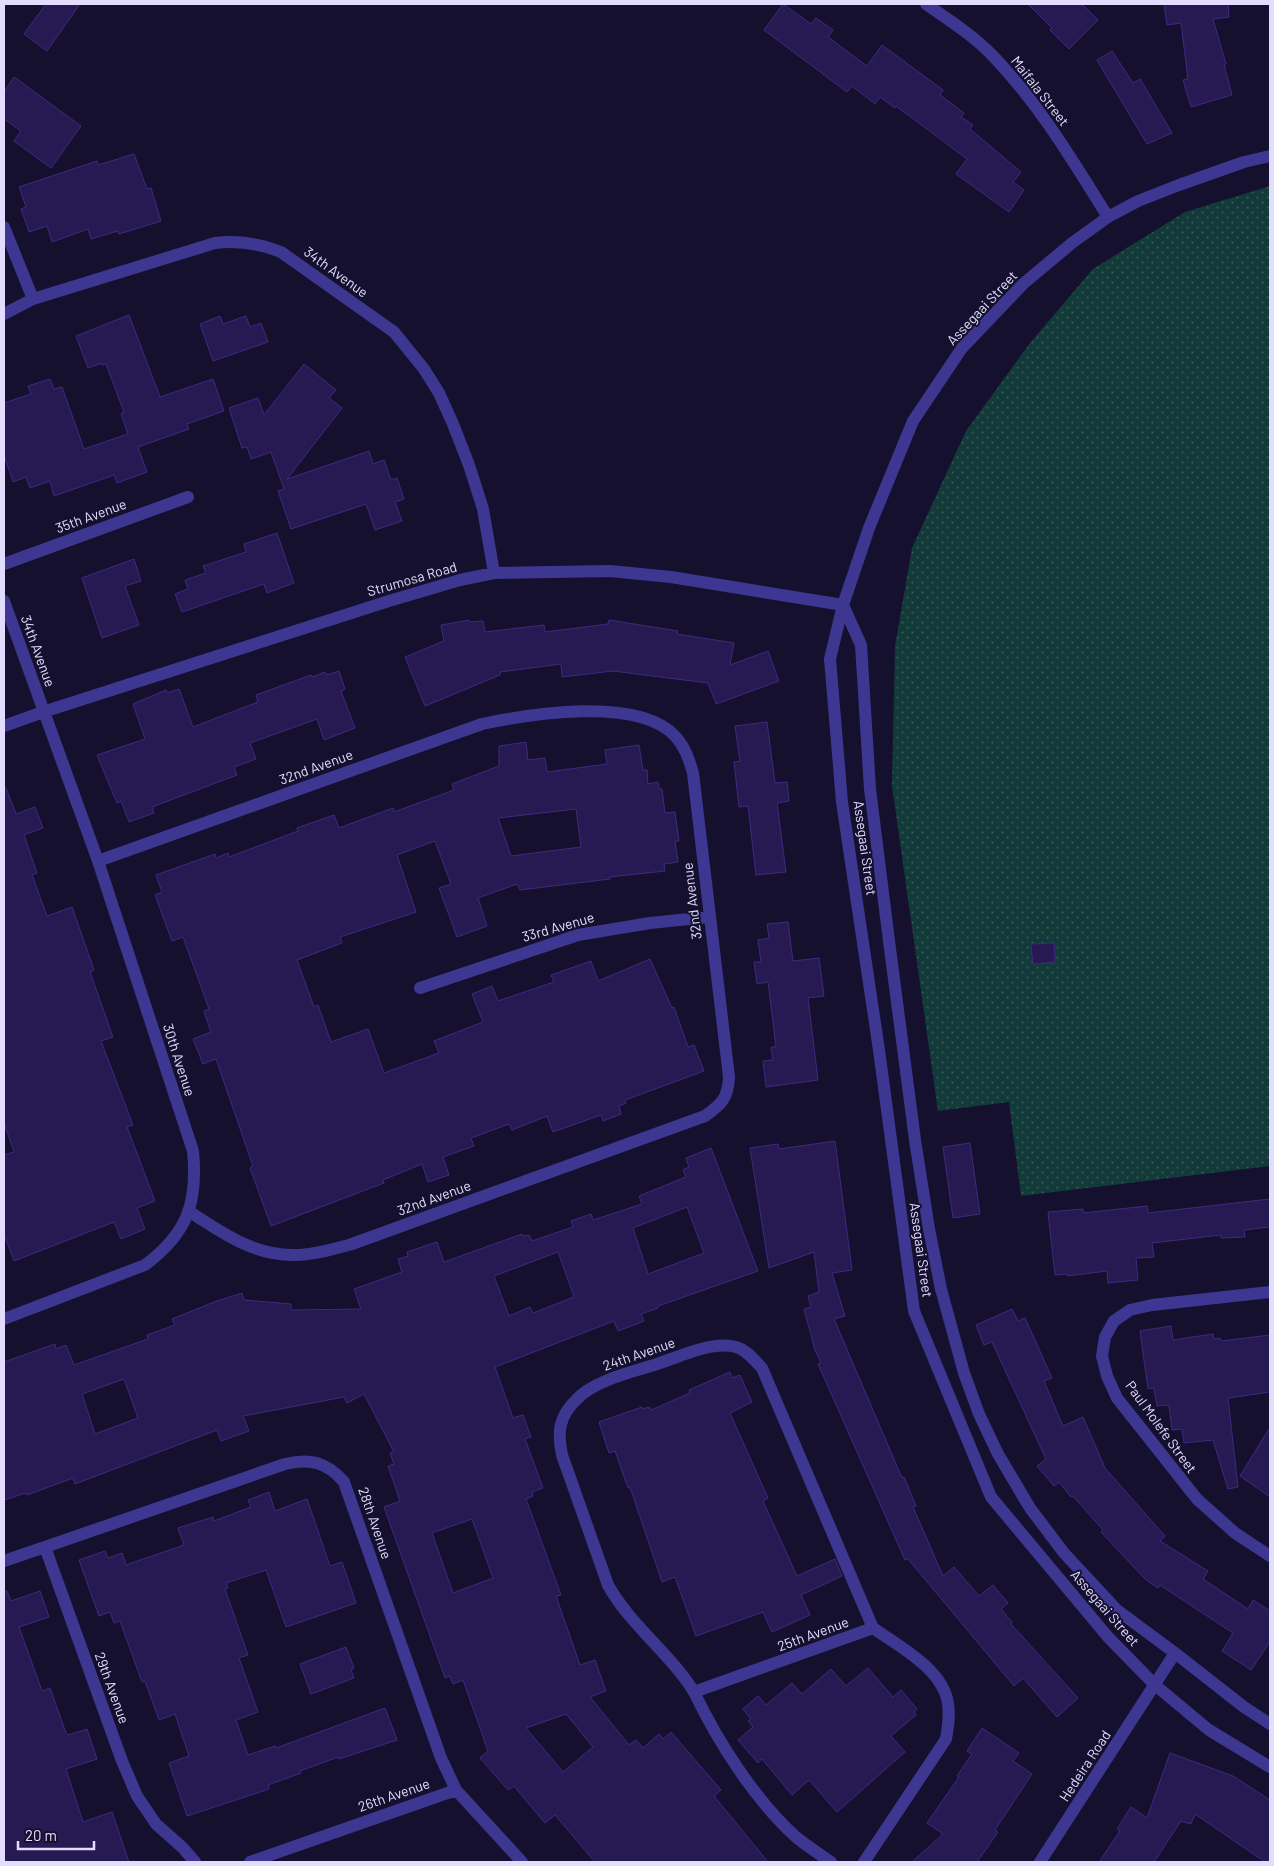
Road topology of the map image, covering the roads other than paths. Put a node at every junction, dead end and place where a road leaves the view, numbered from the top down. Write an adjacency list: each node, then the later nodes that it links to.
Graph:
1 (926, 4): 3 (street, Maifala Street)
2 (1270, 156): 3 (street, Assegaai Street)
3 (1108, 217): 11 (street, Assegaai Street)
4 (4, 227): 5 (street)
5 (32, 299): 6 (street, 34th Avenue); 9 (street, 34th Avenue)
6 (4, 314)
7 (188, 497): 8 (street, 35th Avenue)
8 (4, 564)
9 (494, 573): 11 (street, Strumosa Road); 12 (street, Strumosa Road)
10 (4, 601): 12 (street, 34th Avenue)
11 (843, 605): 24 (street, Assegaai Street); 25 (street, Assegaai Street)
12 (43, 712): 13 (street, Strumosa Road); 14 (street, 30th Avenue)
13 (4, 726)
14 (98, 861): 15 (street, 32nd Avenue); 17 (street, 30th Avenue)
15 (709, 917): 16 (street, 33rd Avenue); 17 (street, 32nd Avenue)
16 (420, 988)
17 (190, 1212): 19 (street, 30th Avenue)
18 (1270, 1292): 21 (street, Paul Molefe Street)
19 (4, 1319)
20 (45, 1547): 22 (street); 29 (street, 28th Avenue); 30 (street, 29th Avenue)
21 (1270, 1556)
22 (4, 1561)
23 (873, 1628): 26 (street, 25th Avenue); 26 (street, 24th Avenue); 34 (street)
24 (1175, 1653): 25 (street, Hedeira Road); 27 (street, Assegaai Street)
25 (1155, 1686): 28 (street, Assegaai Street); 35 (street, Hedeira Road)
26 (694, 1692): 33 (street)
27 (1270, 1724)
28 (1270, 1767)
29 (456, 1790): 31 (street, 26th Avenue); 32 (street)
30 (195, 1862)
31 (250, 1862)
32 (522, 1862)
33 (831, 1862)
34 (864, 1862)
35 (1040, 1862)

